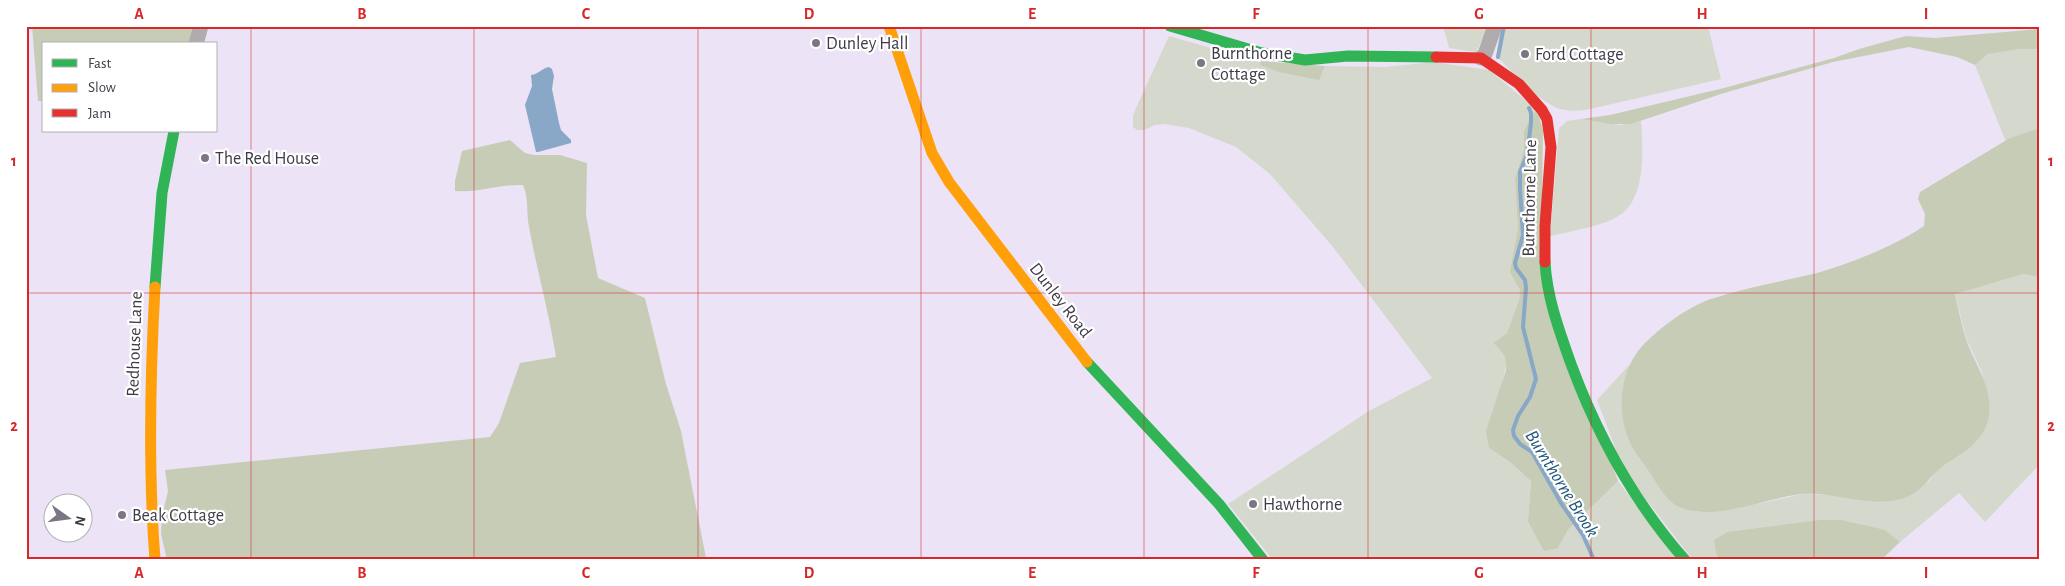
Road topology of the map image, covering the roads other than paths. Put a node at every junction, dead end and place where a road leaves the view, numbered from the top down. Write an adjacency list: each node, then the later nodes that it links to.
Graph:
1 (201, 26): 5 (street)
2 (1170, 26): 6 (street)
3 (1495, 26): 6 (street)
4 (890, 27): 9 (street, Dunley Road)
5 (197, 42)
6 (1481, 58): 10 (street, Burnthorne Lane)
7 (174, 132): 8 (street, Redhouse Lane)
8 (155, 560)
9 (1263, 560)
10 (1685, 560)

